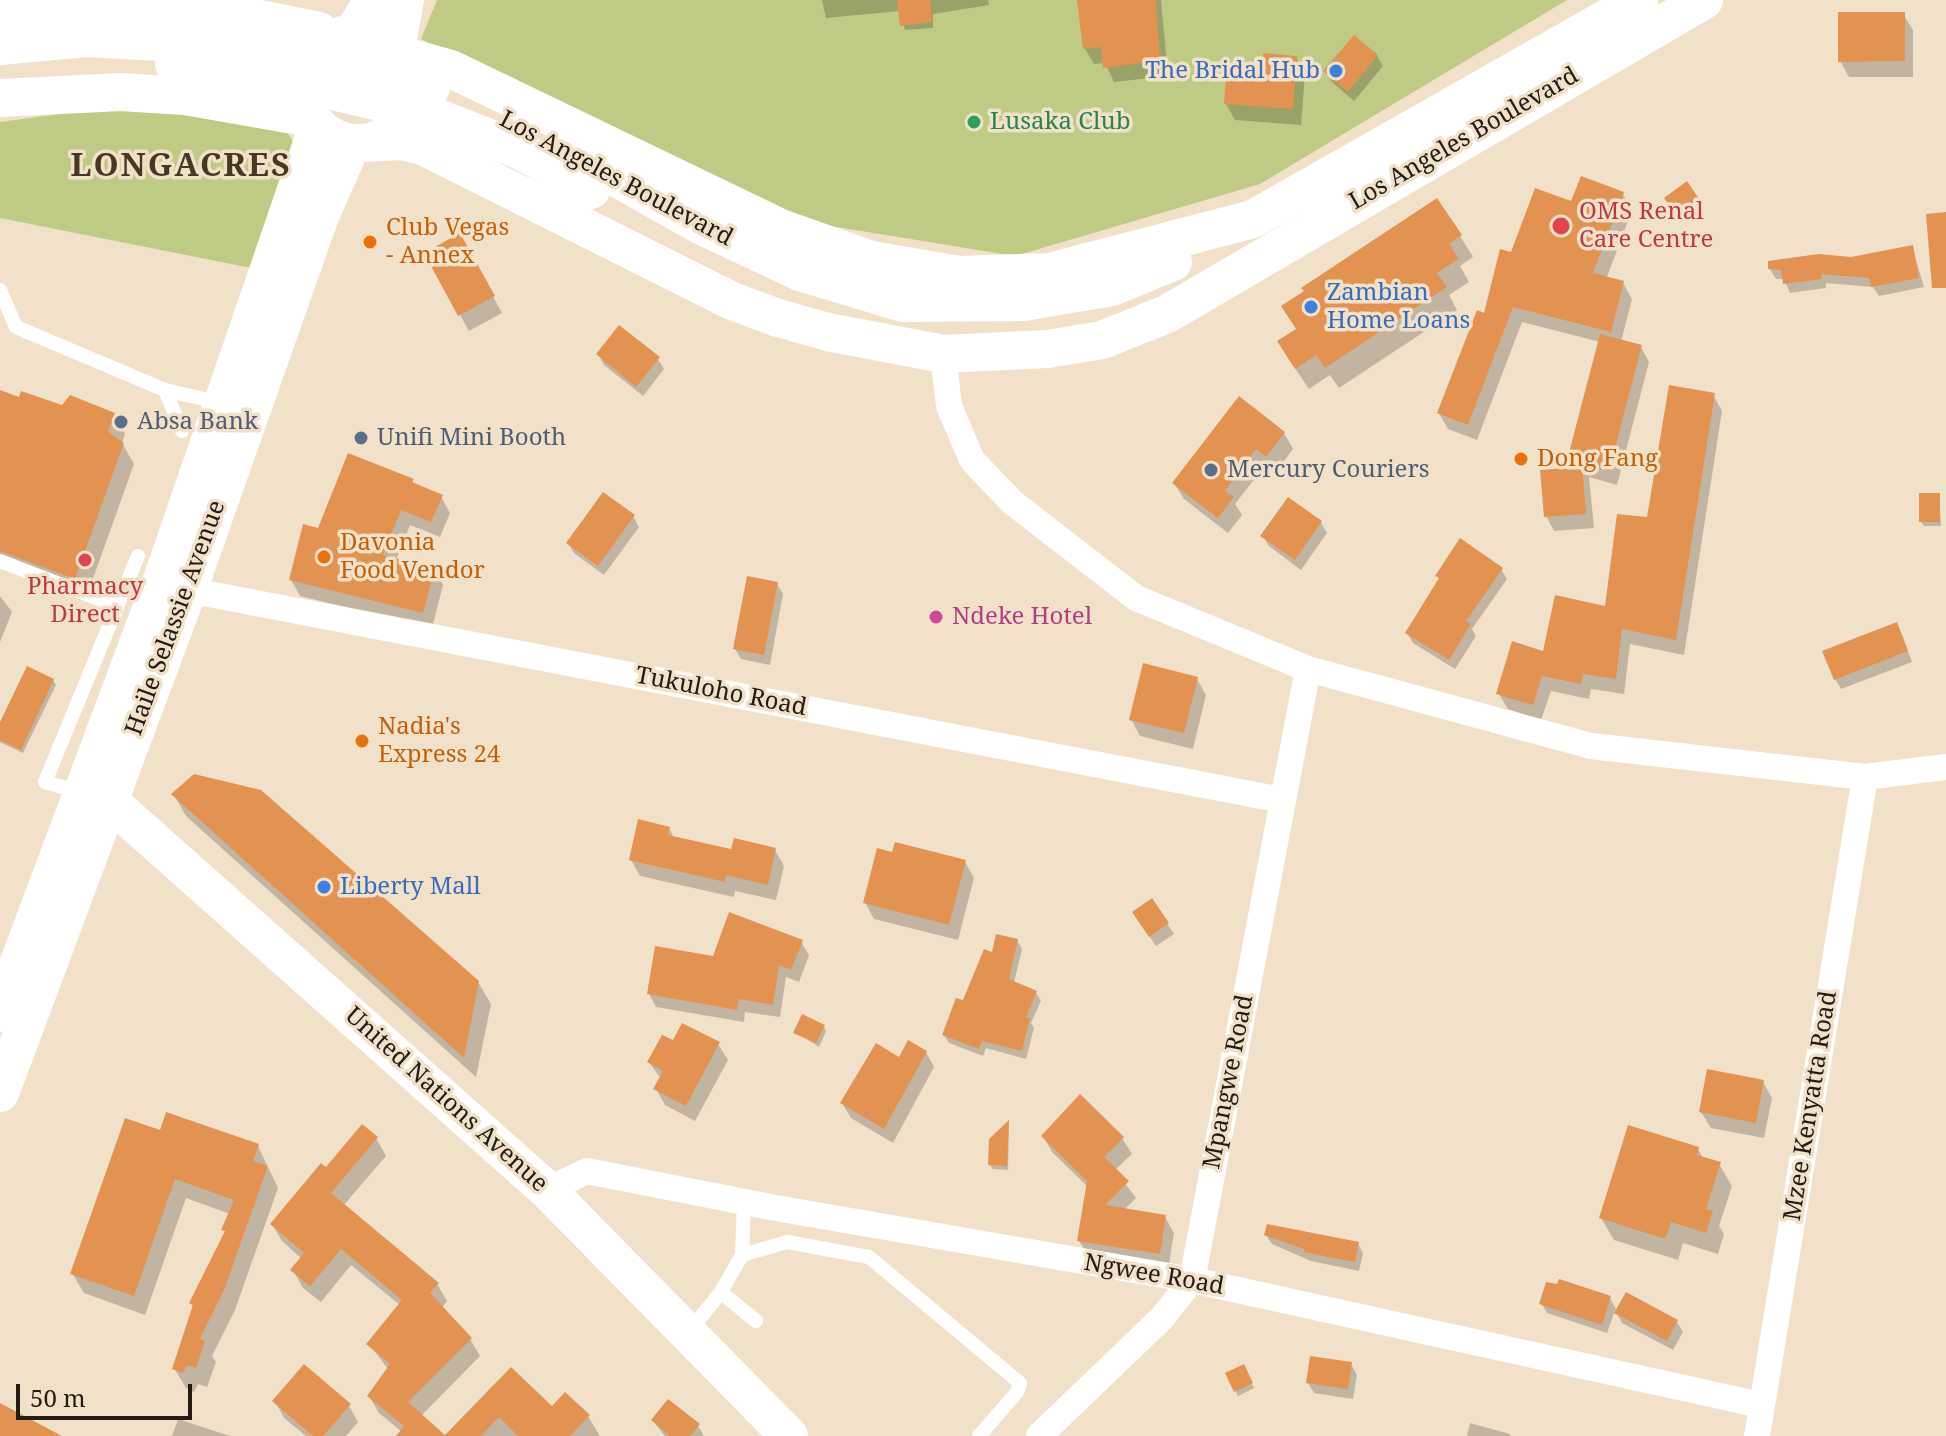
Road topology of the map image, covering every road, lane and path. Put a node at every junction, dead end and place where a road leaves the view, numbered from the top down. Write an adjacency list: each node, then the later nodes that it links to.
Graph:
1 (373, 0): 6 (main road)
2 (405, 0): 8 (main road)
3 (1639, 0): 15 (main road, Los Angeles Boulevard)
4 (1704, 0): 16 (main road, Los Angeles Boulevard)
5 (0, 14): 6 (main road)
6 (347, 35): 8 (main road); 13 (main road)
7 (0, 46): 9 (main road, Los Angeles Boulevard)
8 (399, 52): 14 (main road); 15 (main road, Los Angeles Boulevard)
9 (286, 64): 10 (main road, Los Angeles Boulevard); 12 (main road, Los Angeles Boulevard)
10 (0, 68)
11 (0, 98): 13 (main road)
12 (426, 100): 15 (main road, Los Angeles Boulevard); 16 (main road, Los Angeles Boulevard)
13 (315, 122): 14 (main road); 20 (main road, Haile Selassie Avenue)
14 (356, 143): 18 (main road, Los Angeles Boulevard); 23 (main road, Haile Selassie Avenue)
15 (1216, 231)
16 (1225, 279): 18 (main road, Los Angeles Boulevard)
17 (0, 290): 19 (lane)
18 (943, 354): 25 (street)
19 (165, 390): 20 (lane); 21 (lane)
20 (223, 404): 23 (main road, Haile Selassie Avenue)
21 (182, 431)
22 (0, 561): 24 (lane)
23 (162, 575): 24 (lane); 28 (main road, Haile Selassie Avenue); 29 (street, Tukuloho Road)
24 (117, 606): 28 (lane)
25 (1308, 669): 27 (street); 29 (street, Mpangwe Road)
26 (1946, 767): 27 (street)
27 (1865, 777): 39 (street, Mzee Kenyatta Road)
28 (94, 796): 30 (main road, Haile Selassie Avenue); 31 (main road, Haile Selassie Avenue); 32 (main road, United Nations Avenue)
29 (1282, 800): 35 (street, Mpangwe Road)
30 (0, 1013)
31 (0, 1093)
32 (547, 1190): 33 (street, Ngwee Road); 38 (main road, United Nations Avenue)
33 (744, 1202): 34 (lane); 35 (street, Ngwee Road)
34 (742, 1255): 36 (lane); 41 (lane)
35 (1192, 1280): 39 (street, Ngwee Road); 42 (street, Mpangwe Road)
36 (721, 1292): 37 (lane); 38 (lane)
37 (756, 1321)
38 (688, 1334): 40 (main road, United Nations Avenue)
39 (1761, 1405): 43 (street, Mzee Kenyatta Road)
40 (789, 1436)
41 (979, 1436)
42 (1039, 1436)
43 (1757, 1436)

